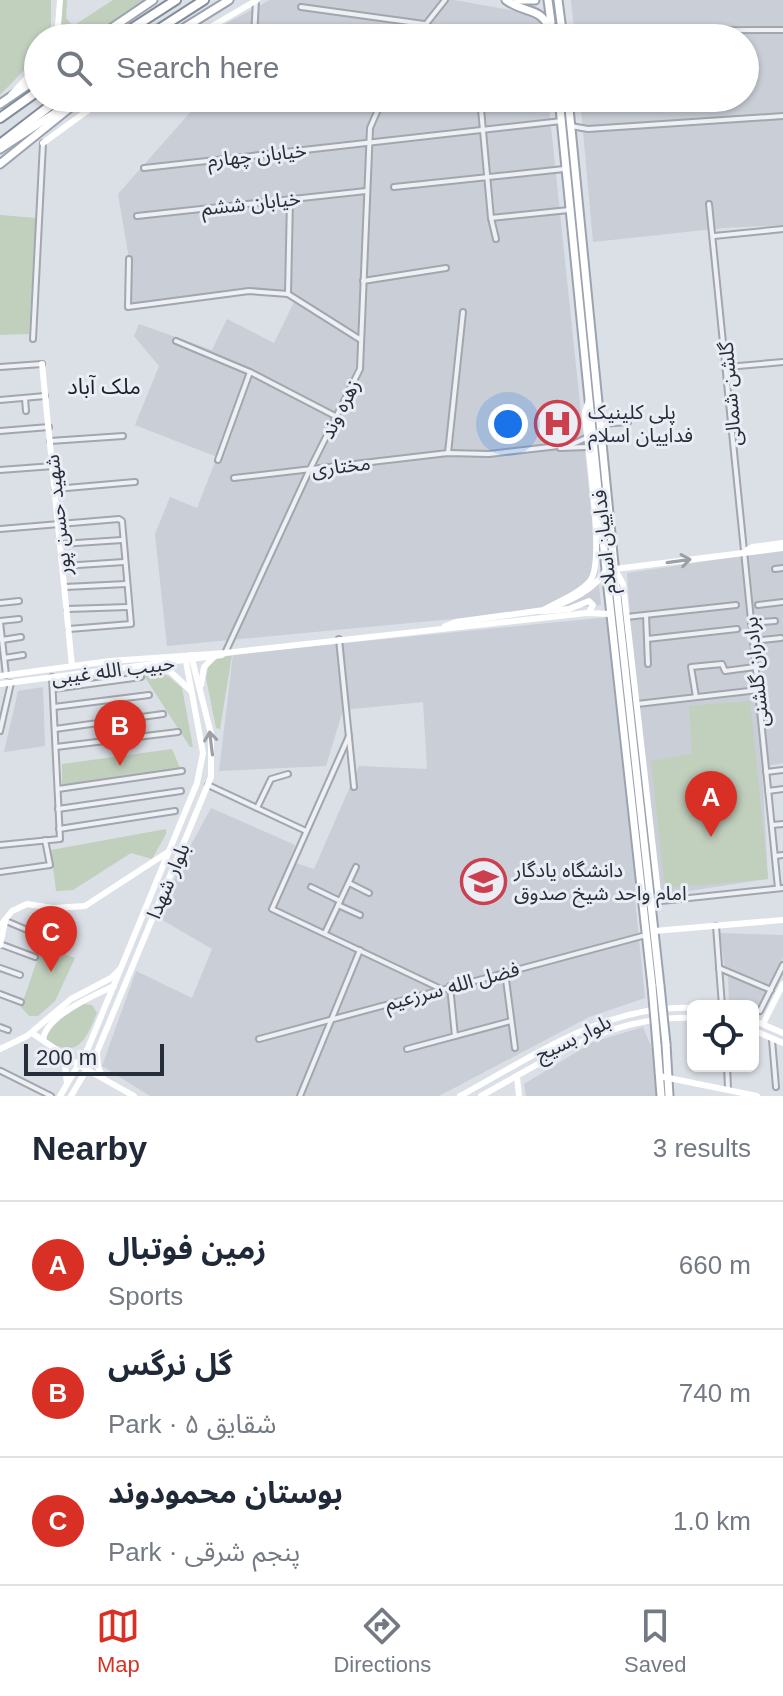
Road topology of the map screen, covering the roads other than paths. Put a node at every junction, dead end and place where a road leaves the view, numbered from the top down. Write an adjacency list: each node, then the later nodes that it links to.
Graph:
1 (60, 0): 14 (street)
2 (153, 0): 15 (main road)
3 (176, 0): 16 (highway)
4 (204, 0): 17 (highway)
5 (229, 0): 18 (main road)
6 (256, 0): 19 (street); 20 (street)
7 (445, 0): 21 (street)
8 (506, 0): 22 (main road)
9 (517, 0): 10 (main road)
10 (535, 0)
11 (548, 0): 23 (main road)
12 (558, 0): 24 (main road)
13 (301, 7): 21 (street)
14 (58, 24)
15 (118, 24)
16 (139, 24)
17 (167, 24)
18 (190, 24)
19 (216, 24)
20 (255, 24)
21 (424, 24)
22 (549, 24)
23 (551, 24)
24 (561, 24)
25 (759, 30): 26 (street)
26 (783, 30)
27 (24, 81): 29 (street)
28 (24, 87): 29 (main road)
29 (8, 98): 31 (main road)
30 (24, 101): 41 (highway)
31 (0, 104)
32 (42, 112): 47 (highway)
33 (57, 112): 47 (main road)
34 (63, 112): 48 (main road)
35 (86, 112): 45 (street)
36 (377, 112): 46 (street, زهره وند)
37 (481, 112): 44 (street)
38 (561, 112): 42 (main road, فداییان اسلام)
39 (570, 112): 43 (main road, فداییان اسلام)
40 (783, 116): 43 (street)
41 (0, 118)
42 (562, 121): 44 (street, خیابان چهارم); 50 (main road, فداییان اسلام)
43 (571, 126): 82 (main road, فداییان اسلام)
44 (483, 130): 46 (street, خیابان چهارم); 51 (street)
45 (43, 143): 67 (street)
46 (369, 143): 49 (street, خیابان چهارم); 53 (street, زهره وند)
47 (0, 146)
48 (0, 164)
49 (144, 168)
50 (567, 169): 51 (street); 56 (main road, فداییان اسلام)
51 (486, 176): 52 (street); 58 (street)
52 (394, 187)
53 (366, 191): 54 (street, خیابان ششم); 64 (street, زهره وند)
54 (290, 199): 57 (street, خیابان ششم); 65 (street)
55 (709, 204): 60 (street, گلشن شمالی)
56 (571, 210): 58 (street); 75 (main road, فداییان اسلام)
57 (137, 216)
58 (491, 218): 61 (street)
59 (783, 229): 60 (street)
60 (714, 236): 73 (street, گلشن شمالی)
61 (496, 239)
62 (129, 259): 65 (street)
63 (446, 268): 64 (street)
64 (363, 281): 68 (street, زهره وند)
65 (288, 294): 68 (street)
66 (463, 312): 90 (street)
67 (33, 339)
68 (361, 340): 80 (street, زهره وند)
69 (176, 341): 74 (street)
70 (783, 362): 73 (street)
71 (42, 364): 72 (street); 76 (street, شهید حسن پور)
72 (0, 367)
73 (727, 367): 103 (street, گلشن شمالی)
74 (250, 372): 80 (street); 91 (street)
75 (590, 394): 86 (street); 109 (main road, فداییان اسلام)
76 (46, 396): 77 (street); 83 (street, شهید حسن پور)
77 (25, 398): 78 (street); 79 (street)
78 (0, 400)
79 (26, 411)
80 (337, 417): 94 (street, زهره وند)
81 (628, 422): 82 (street)
82 (601, 424): 109 (main road, فداییان اسلام)
83 (49, 427): 84 (street); 87 (street, شهید حسن پور)
84 (0, 431)
85 (123, 436): 87 (street)
86 (586, 438): 88 (street, مختاری); 89 (street)
87 (50, 441): 92 (street, شهید حسن پور)
88 (550, 447): 89 (street, مختاری); 90 (street, مختاری)
89 (587, 447): 121 (street)
90 (448, 453): 94 (street, مختاری)
91 (218, 460)
92 (53, 466): 93 (street); 97 (street, شهید حسن پور)
93 (0, 470)
94 (309, 471): 95 (street, مختاری); 140 (street, زهره وند)
95 (234, 478)
96 (135, 482): 97 (street)
97 (55, 489): 98 (street, شهید حسن پور)
98 (58, 524): 99 (street); 100 (street); 101 (street, شهید حسن پور)
99 (0, 529)
100 (123, 540): 101 (street); 104 (street)
101 (61, 544): 105 (street, شهید حسن پور)
102 (783, 546): 103 (street)
103 (744, 552): 106 (street, one-way to 103); 129 (street, برادران گلشنی)
104 (125, 562): 105 (street); 110 (street)
105 (63, 566): 112 (street, شهید حسن پور)
106 (640, 567): 109 (street); 111 (street)
107 (783, 568): 108 (street)
108 (775, 569)
109 (610, 570): 111 (street); 113 (main road, فداییان اسلام); 121 (street, حبیب الله غیبی); 123 (main road, فداییان اسلام)
110 (127, 584): 112 (street); 119 (street)
111 (623, 584): 113 (street); 125 (street)
112 (65, 587): 120 (street, شهید حسن پور)
113 (617, 595): 161 (main road, فداییان اسلام)
114 (19, 601): 116 (street)
115 (783, 602): 118 (street)
116 (0, 603)
117 (736, 605): 124 (street)
118 (758, 605)
119 (129, 607): 120 (street); 130 (street)
120 (67, 609): 130 (street, شهید حسن پور)
121 (542, 611): 122 (street); 131 (street, حبیب الله غیبی)
122 (587, 613): 123 (street, حبیب الله غیبی); 131 (street, حبیب الله غیبی)
123 (611, 614): 209 (main road, فداییان اسلام)
124 (646, 615): 125 (street); 137 (street)
125 (626, 617): 161 (street)
126 (19, 619): 128 (street)
127 (775, 621): 129 (street)
128 (0, 622): 133 (street)
129 (751, 623): 139 (street, برادران گلشنی)
130 (69, 629): 148 (street, شهید حسن پور)
131 (438, 629): 136 (street, حبیب الله غیبی)
132 (737, 629): 137 (street)
133 (0, 631): 138 (street)
134 (21, 637): 138 (street)
135 (781, 638): 139 (street)
136 (339, 639): 140 (street, حبیب الله غیبی); 168 (street)
137 (647, 639): 146 (street)
138 (2, 640): 143 (street)
139 (753, 641): 149 (street, برادران گلشنی)
140 (225, 653): 142 (street, حبیب الله غیبی); 144 (street, حبیب الله غیبی)
141 (23, 655): 143 (street)
142 (214, 657): 144 (street, حبیب الله غیبی); 159 (street)
143 (4, 658): 151 (street)
144 (188, 658): 145 (street, حبیب الله غیبی); 147 (street, حبیب الله غیبی); 159 (street, بلوار شهدا)
145 (110, 661): 148 (street, حبیب الله غیبی); 150 (street)
146 (648, 664)
147 (150, 665): 150 (street, حبیب الله غیبی); 159 (street)
148 (72, 666): 151 (street, حبیب الله غیبی)
149 (755, 667): 157 (street, برادران گلشنی); 160 (street)
150 (111, 670): 152 (street, حبیب الله غیبی)
151 (3, 676)
152 (52, 677): 154 (street, حبیب الله غیبی); 156 (street)
153 (141, 677): 156 (street)
154 (11, 682): 155 (street, حبیب الله غیبی); 163 (street)
155 (0, 684)
156 (53, 689): 162 (street)
157 (758, 690): 160 (street); 172 (street, برادران گلشنی)
158 (149, 695): 162 (street)
159 (196, 696): 174 (street, بلوار شهدا, one-way to 159); 189 (street, بلوار شهدا)
160 (696, 697): 161 (street)
161 (633, 704): 201 (main road, فداییان اسلام)
162 (54, 707): 165 (street)
163 (2, 712): 166 (street)
164 (163, 714): 165 (street)
165 (55, 729): 169 (street)
166 (0, 731)
167 (178, 732): 169 (street)
168 (349, 736): 175 (street); 186 (street)
169 (56, 747): 176 (street)
170 (783, 770): 172 (street)
171 (182, 771): 176 (street)
172 (766, 772): 179 (street, برادران گلشنی)
173 (288, 774): 180 (street)
174 (208, 785): 180 (street); 191 (street, بلوار شهدا)
175 (354, 787)
176 (57, 789): 181 (street)
177 (783, 789): 179 (street)
178 (181, 791): 181 (street)
179 (768, 791): 184 (street, برادران گلشنی)
180 (257, 808): 186 (street)
181 (58, 809): 185 (street)
182 (175, 811): 185 (street)
183 (783, 824): 184 (street)
184 (772, 825): 192 (street, برادران گلشنی)
185 (59, 829): 187 (street)
186 (306, 831): 208 (street)
187 (45, 840): 188 (street); 195 (street)
188 (0, 845)
189 (168, 852): 191 (street); 193 (street); 196 (street, بلوار شهدا)
190 (783, 855): 192 (street)
191 (178, 856): 251 (street, بلوار شهدا)
192 (775, 856): 199 (street, برادران گلشنی)
193 (150, 865): 196 (street); 203 (street)
194 (356, 867): 197 (street)
195 (0, 872)
196 (157, 877): 217 (street, بلوار شهدا)
197 (349, 883): 200 (street); 202 (street)
198 (311, 887): 202 (street)
199 (780, 888): 201 (street)
200 (369, 893)
201 (655, 902): 209 (main road, فداییان اسلام)
202 (339, 903): 204 (street); 208 (street)
203 (60, 908): 206 (street); 211 (street)
204 (360, 915)
205 (783, 920): 207 (street)
206 (4, 923): 210 (street); 212 (street)
207 (716, 926): 209 (street); 218 (street)
208 (325, 933): 213 (street)
209 (650, 933): 219 (street, فضل الله سرزعیم); 256 (main road, فداییان اسلام, bridge)
210 (39, 935)
211 (47, 944)
212 (0, 945): 214 (street)
213 (360, 950): 224 (street); 233 (street)
214 (35, 957)
215 (783, 965): 225 (street)
216 (0, 968): 220 (street)
217 (121, 968): 222 (street, بلوار شهدا); 240 (street)
218 (719, 968): 225 (street); 228 (street)
219 (505, 972): 223 (street, فضل الله سرزعیم); 234 (street)
220 (20, 975)
221 (783, 984): 226 (street)
222 (114, 986): 245 (street); 252 (street, بلوار شهدا)
223 (450, 986): 224 (street, فضل الله سرزعیم); 242 (street)
224 (441, 989): 233 (street, فضل الله سرزعیم)
225 (771, 990): 231 (street)
226 (781, 993): 236 (street)
227 (0, 994): 229 (street)
228 (722, 1000)
229 (21, 1002)
230 (687, 1008): 267 (street, بلوار بسیج)
231 (760, 1011)
232 (687, 1018): 257 (street, بلوار بسیج)
233 (334, 1019): 244 (street, فضل الله سرزعیم); 266 (street)
234 (511, 1021): 242 (street); 247 (street)
235 (759, 1022): 236 (street)
236 (763, 1024): 241 (street)
237 (0, 1027): 238 (street)
238 (8, 1030)
239 (759, 1032): 243 (street)
240 (32, 1033): 245 (street); 248 (street)
241 (783, 1033)
242 (455, 1036): 249 (street)
243 (771, 1037): 246 (street); 260 (street)
244 (259, 1039)
245 (43, 1040): 250 (street)
246 (783, 1043)
247 (515, 1048)
248 (0, 1049)
249 (407, 1049)
250 (58, 1050): 252 (street); 259 (street)
251 (97, 1052): 253 (street, بلوار شهدا); 258 (street)
252 (79, 1065): 253 (street); 259 (street, بلوار شهدا)
253 (87, 1070): 258 (street); 264 (street, بلوار شهدا)
254 (1, 1071): 262 (street)
255 (726, 1072): 261 (street)
256 (663, 1076): 261 (street); 270 (main road); 271 (main road)
257 (517, 1077): 268 (street, بلوار بسیج); 269 (street)
258 (103, 1078): 265 (street)
259 (67, 1085): 263 (street, بلوار شهدا)
260 (776, 1087)
261 (724, 1088): 272 (street); 273 (street)
262 (51, 1096)
263 (60, 1096)
264 (71, 1096)
265 (134, 1096)
266 (300, 1096)
267 (460, 1096)
268 (481, 1096)
269 (519, 1096)
270 (661, 1096)
271 (669, 1096)
272 (720, 1096)
273 (757, 1096)

